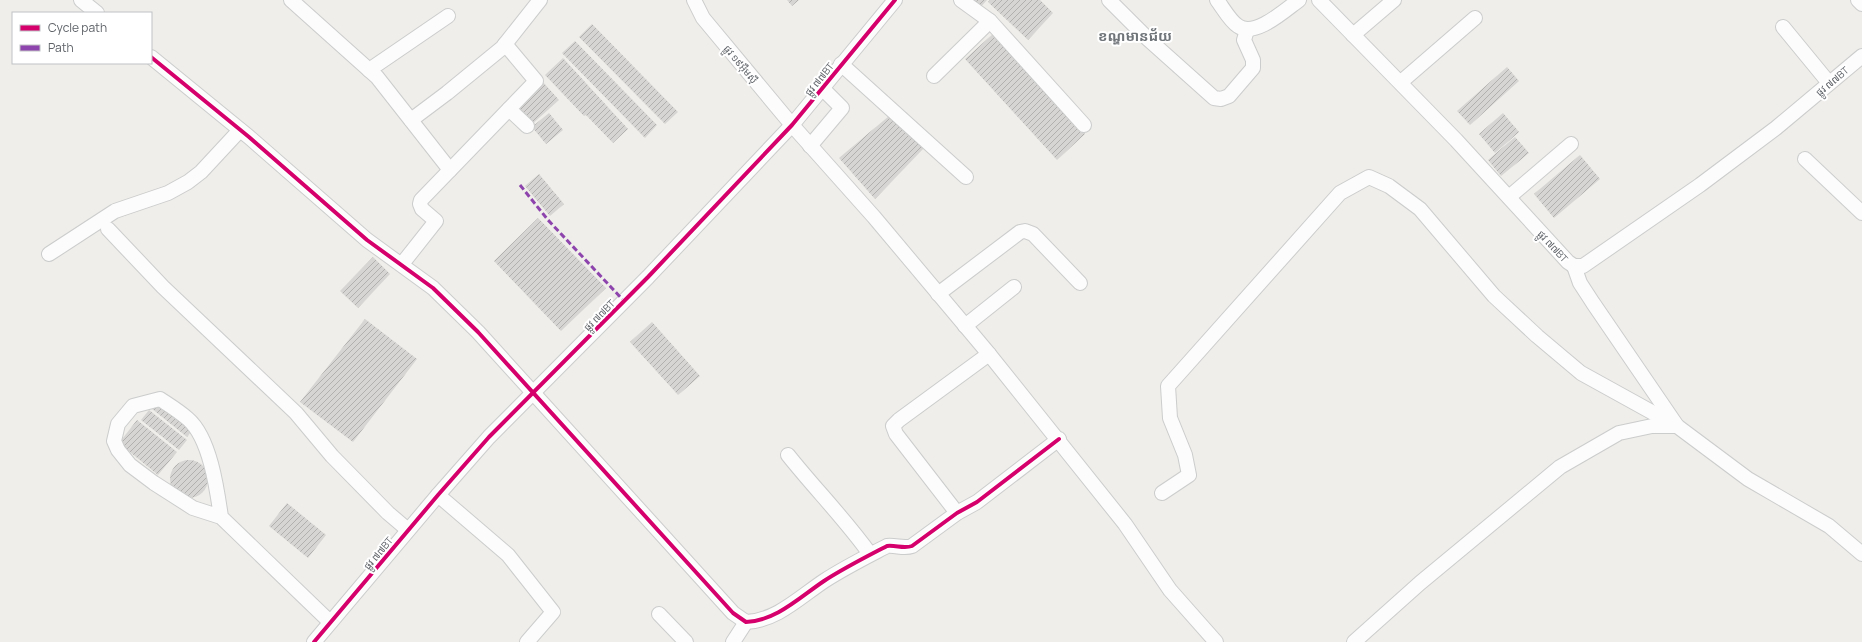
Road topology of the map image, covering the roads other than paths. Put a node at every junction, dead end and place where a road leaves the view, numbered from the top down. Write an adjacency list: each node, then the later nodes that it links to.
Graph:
1 (81, 0): 14 (street)
2 (540, 0): 21 (street)
3 (694, 0): 32 (street, ផ្លូវ ១៩អ៊ឹមស៊ី)
4 (895, 0): 24 (street, ផ្លូវ ៧៧BT)
5 (961, 0): 17 (street)
6 (1109, 0): 19 (street)
7 (1217, 0): 19 (street)
8 (1299, 0): 19 (street)
9 (1319, 0): 20 (street, ផ្លូវ ៧៧BT)
10 (1394, 0): 20 (street)
11 (1858, 0): 13 (street)
12 (294, 1): 25 (street)
13 (1862, 4)
14 (96, 12)
15 (448, 16): 25 (street)
16 (1475, 18): 27 (street)
17 (990, 21): 26 (street); 33 (street)
18 (1783, 27): 28 (street)
19 (1247, 30)
20 (1353, 34): 27 (street, ផ្លូវ ៧៧BT)
21 (505, 44): 30 (street); 31 (street)
22 (1862, 56): 28 (street, ផ្លូវ ៧៧BT)
23 (152, 58): 35 (street)
24 (841, 64): 29 (street, ផ្លូវ ៧៧BT); 40 (street)
25 (369, 70): 31 (street)
26 (934, 76)
27 (1401, 82): 41 (street, ផ្លូវ ៧៧BT)
28 (1829, 83): 46 (street, ផ្លូវ ៧៧BT)
29 (822, 88): 32 (street, ផ្លូវ ៧៧BT); 37 (street)
30 (509, 110): 34 (street); 39 (street)
31 (411, 120): 39 (street)
32 (792, 125): 37 (street, ផ្លូវ ១៩អ៊ឹមស៊ី); 52 (street, ផ្លូវ ៧៧BT)
33 (1084, 125)
34 (527, 126)
35 (240, 130): 44 (street); 45 (street)
36 (1571, 144): 41 (street)
37 (810, 146): 49 (street, ផ្លូវ ១៩អ៊ឹមស៊ី)
38 (1805, 159): 42 (street)
39 (450, 170): 45 (street)
40 (966, 177)
41 (1509, 197): 46 (street, ផ្លូវ ៧៧BT)
42 (1862, 212)
43 (108, 229): 60 (street)
44 (49, 254)
45 (402, 264): 52 (street)
46 (1574, 266): 53 (street)
47 (1080, 283): 49 (street)
48 (1014, 287): 50 (street)
49 (938, 294): 50 (street, ផ្លូវ ១៩អ៊ឹមស៊ី)
50 (965, 326): 51 (street, ផ្លូវ ១៩អ៊ឹមស៊ី)
51 (989, 354): 54 (street, ផ្លូវ ១៩អ៊ឹមស៊ី); 58 (street)
52 (533, 392): 57 (street, ផ្លូវ ៧៧BT); 65 (street)
53 (1677, 426): 56 (street); 62 (street); 71 (street)
54 (1059, 440): 58 (street); 70 (street, ផ្លូវ ១៩អ៊ឹមស៊ី)
55 (788, 455): 61 (street)
56 (1162, 492)
57 (438, 494): 60 (street, ផ្លូវ ៧៧BT); 67 (street)
58 (957, 513): 61 (street)
59 (221, 517): 59 (street); 64 (street)
60 (408, 530): 64 (street, ផ្លូវ ៧៧BT)
61 (870, 554): 65 (street)
62 (1862, 554)
63 (659, 614): 68 (street)
64 (330, 622): 66 (street, ផ្លូវ ៧៧BT)
65 (746, 622): 69 (street)
66 (314, 642)
67 (528, 642)
68 (686, 642)
69 (733, 642)
70 (1216, 642)
71 (1354, 642)

